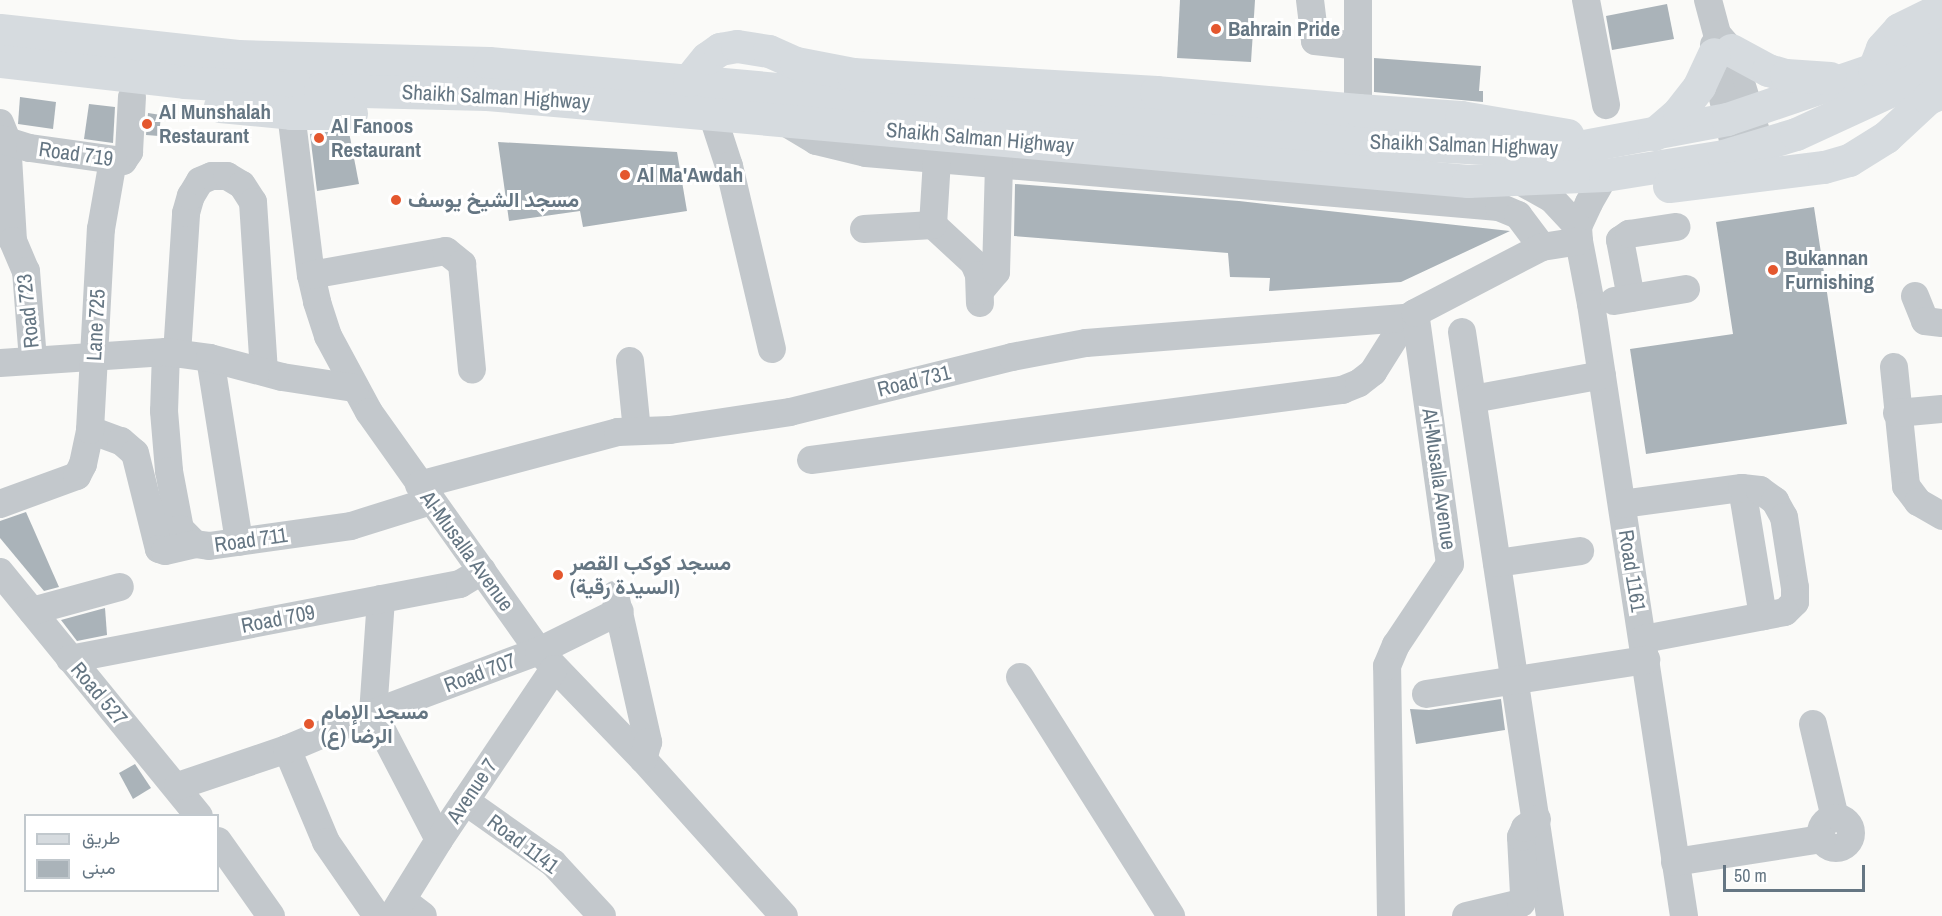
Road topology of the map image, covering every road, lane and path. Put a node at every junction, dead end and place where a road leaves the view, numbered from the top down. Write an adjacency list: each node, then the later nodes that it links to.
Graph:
1 (1310, 0): 8 (street)
2 (1358, 0): 8 (street)
3 (1586, 0): 18 (street)
4 (1708, 0): 9 (street)
5 (1942, 8): 13 (main road)
6 (0, 30): 15 (main road, Shaikh Salman Highway)
7 (1942, 34): 13 (main road, Shaikh Salman Highway)
8 (1358, 46): 19 (street)
9 (1720, 46): 14 (main road); 21 (street); 25 (main road)
10 (0, 61): 12 (main road, Shaikh Salman Highway)
11 (1942, 67): 26 (main road, Shaikh Salman Highway)
12 (59, 69): 17 (main road); 22 (main road, Shaikh Salman Highway)
13 (1874, 69): 14 (main road, Shaikh Salman Highway)
14 (1843, 78): 21 (main road, Shaikh Salman Highway)
15 (689, 80): 19 (main road); 28 (main road, Shaikh Salman Highway)
16 (1942, 93): 27 (main road)
17 (132, 98): 20 (main road); 31 (street, Road 719)
18 (1606, 105)
19 (1358, 110): 28 (main road)
20 (291, 112): 22 (main road); 41 (street, Al-Musalla Avenue)
21 (1739, 115): 25 (main road, Shaikh Salman Highway); 29 (street)
22 (723, 119): 23 (main road, Shaikh Salman Highway); 49 (street)
23 (783, 121): 30 (street); 34 (main road, Shaikh Salman Highway)
24 (2, 134): 31 (street, Road 719); 35 (street, Road 723)
25 (1654, 134): 28 (main road, Shaikh Salman Highway)
26 (1796, 134): 27 (main road); 29 (main road, Shaikh Salman Highway)
27 (1886, 137): 33 (main road)
28 (1607, 143)
29 (1748, 149): 33 (main road, Shaikh Salman Highway)
30 (937, 159): 32 (street); 36 (street)
31 (112, 160): 51 (street, Lane 725)
32 (999, 164): 36 (street); 40 (street)
33 (1605, 175): 34 (main road, Shaikh Salman Highway); 39 (street)
34 (1518, 180): 39 (street)
35 (7, 224): 53 (street, Road 723)
36 (933, 225): 38 (street)
37 (1676, 227): 44 (street)
38 (864, 229)
39 (1579, 234): 40 (street); 45 (street, Road 1161)
40 (1542, 246): 46 (street)
41 (311, 275): 57 (street); 60 (street, Al-Musalla Avenue)
42 (1686, 289): 44 (street)
43 (1915, 296): 47 (street)
44 (1631, 298): 45 (street)
45 (1591, 304): 59 (street, Road 1161)
46 (1411, 316): 65 (street, Road 731); 66 (street); 103 (street, Al-Musalla Avenue)
47 (1942, 323)
48 (1462, 332): 61 (street)
49 (772, 349)
50 (171, 353): 51 (street); 52 (street); 58 (street, Road 711); 72 (street, Road 711)
51 (95, 355): 53 (street); 64 (street, Lane 725)
52 (210, 358): 58 (street); 71 (street)
53 (33, 360): 55 (street)
54 (630, 361): 65 (street)
55 (0, 363)
56 (1894, 367): 63 (street)
57 (472, 370)
58 (264, 372): 60 (street)
59 (1602, 375): 61 (street); 69 (street, Road 1161)
60 (355, 387): 67 (street, Al-Musalla Avenue)
61 (1473, 399): 74 (street)
62 (1942, 409): 63 (street)
63 (1897, 413): 70 (street)
64 (90, 430): 68 (street, Lane 725); 72 (street)
65 (637, 431): 67 (street, Road 731)
66 (811, 460)
67 (425, 493): 71 (street, Road 711); 75 (street, Al-Musalla Avenue)
68 (0, 504)
69 (1622, 504): 80 (street, Road 1161); 80 (street)
70 (1942, 516)
71 (239, 542): 72 (street, Road 711)
72 (195, 544)
73 (1580, 551): 74 (street)
74 (1497, 563): 84 (street)
75 (482, 571): 78 (street, Road 709); 82 (street, Al-Musalla Avenue)
76 (0, 572): 79 (street, Road 527)
77 (120, 587): 79 (street)
78 (381, 599): 81 (street, Road 709); 86 (street)
79 (32, 611): 81 (street, Road 527)
80 (1644, 650): 84 (street); 96 (street, Road 1161)
81 (70, 659): 90 (street, Road 527)
82 (547, 660): 86 (street, Road 707); 89 (street, Al-Musalla Avenue); 89 (street, Road 707); 91 (street, Avenue 7)
83 (1020, 677): 102 (street)
84 (1515, 680): 85 (street); 93 (street)
85 (1426, 694)
86 (373, 713): 88 (street, Road 707); 94 (street)
87 (1813, 724): 96 (street)
88 (287, 749): 90 (street, Road 707); 99 (street)
89 (643, 759): 101 (street, Al-Musalla Avenue)
90 (178, 786): 92 (street, Road 527)
91 (465, 801): 94 (street, Avenue 7); 100 (street, Road 1141)
92 (198, 814)
93 (1537, 819): 104 (street); 105 (street)
94 (439, 840): 97 (street, Avenue 7)
95 (219, 842): 98 (street)
96 (1675, 862): 106 (street, Road 1161)
97 (406, 911)
98 (272, 916)
99 (377, 916)
100 (602, 916)
101 (784, 916)
102 (1171, 916)
103 (1391, 916)
104 (1466, 916)
105 (1550, 916)
106 (1684, 916)

